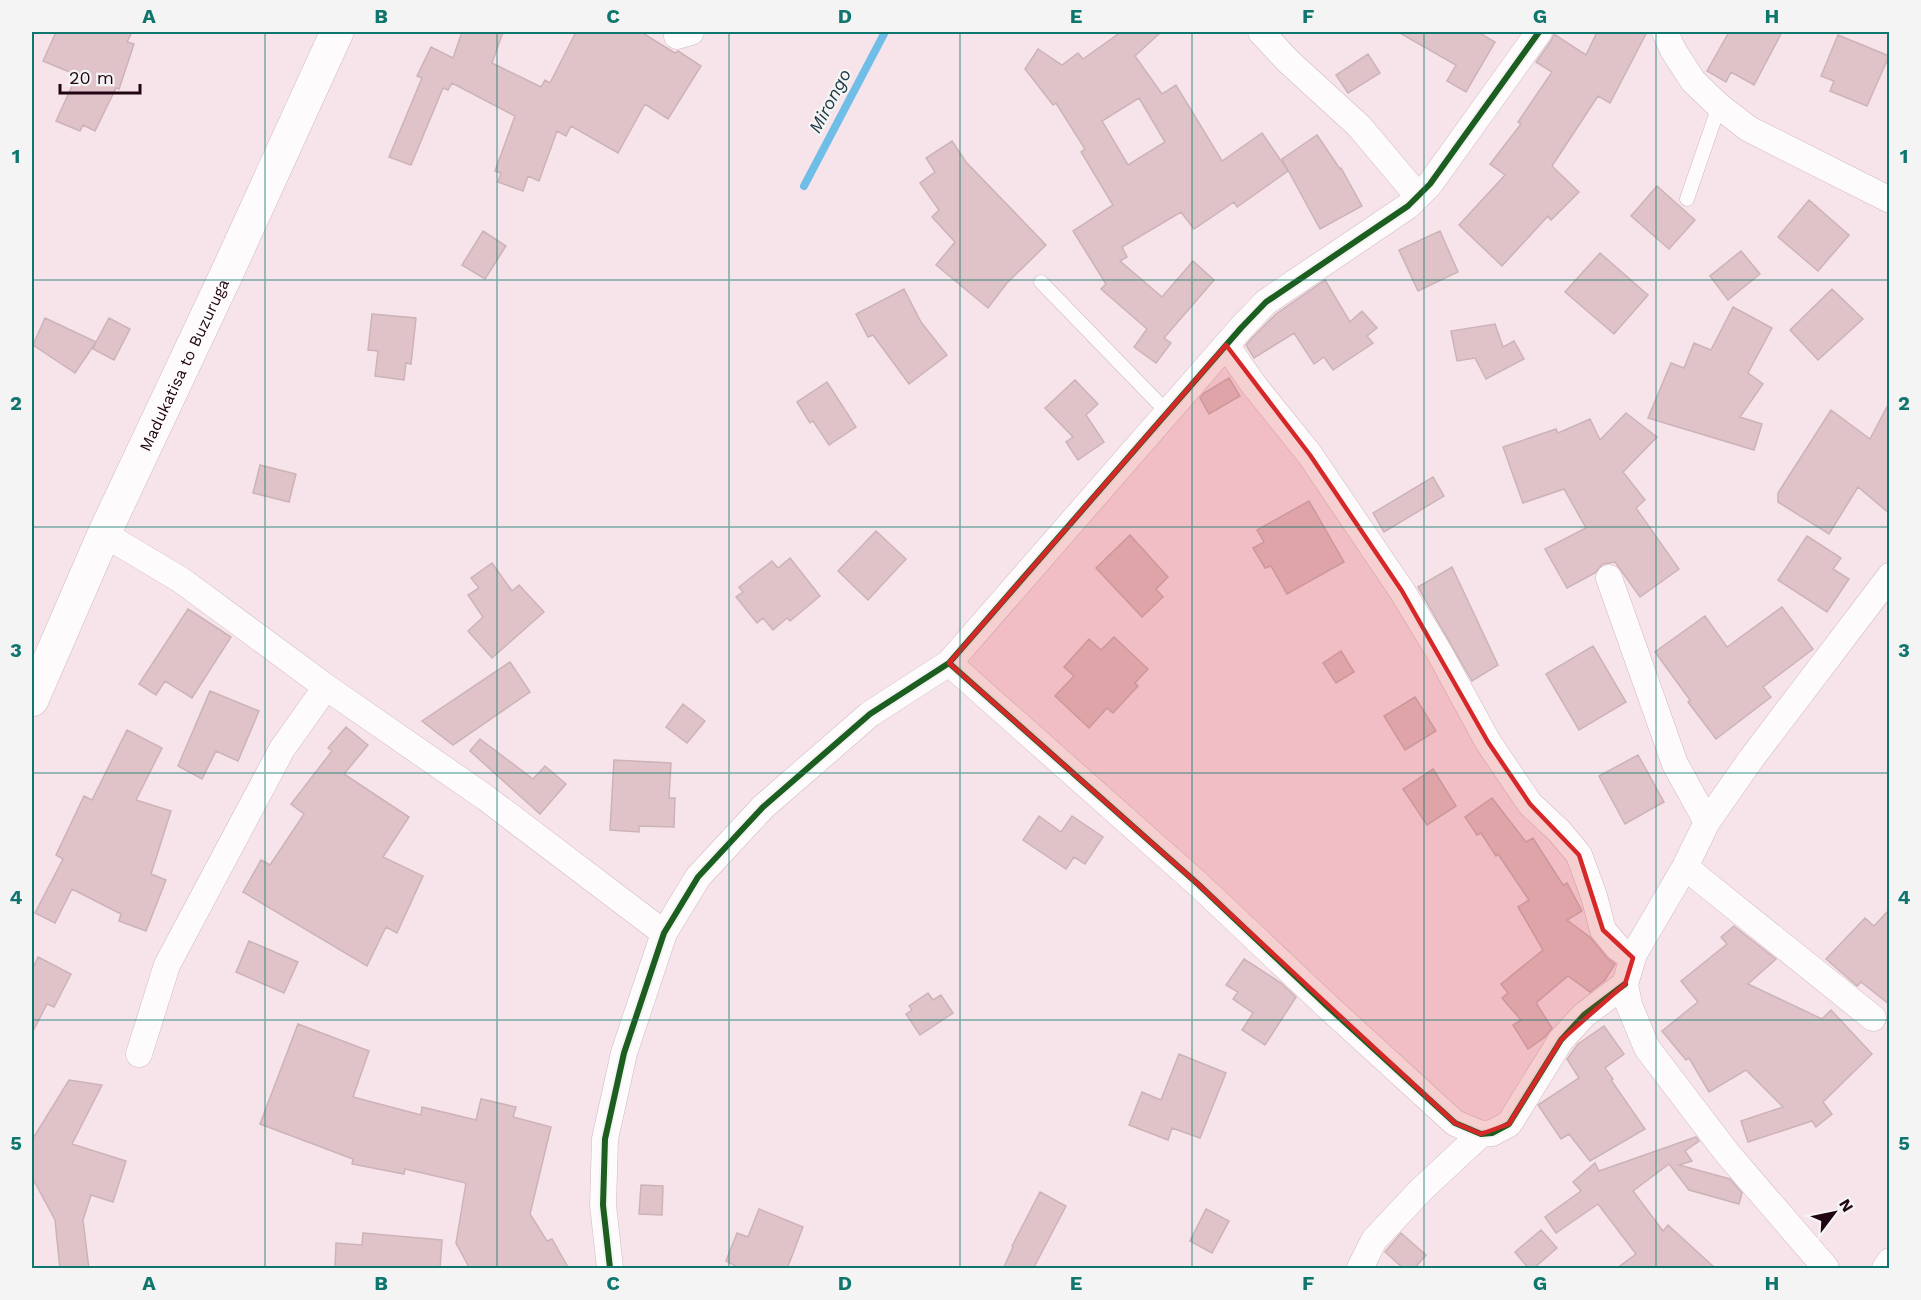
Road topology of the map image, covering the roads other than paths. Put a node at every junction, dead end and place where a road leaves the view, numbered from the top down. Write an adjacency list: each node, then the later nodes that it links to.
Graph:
1 (337, 32): 12 (main road, Madukatisa to Buzuruga)
2 (1261, 32): 6 (street)
3 (1539, 32): 6 (street)
4 (1665, 32): 5 (street)
5 (1719, 106): 7 (lane); 8 (street)
6 (1418, 196): 10 (street)
7 (1687, 199)
8 (1890, 200)
9 (1041, 282): 11 (lane)
10 (1226, 345): 11 (street); 21 (street)
11 (1168, 412): 15 (street)
12 (104, 534): 16 (street); 17 (main road, Madukatisa to Buzuruga)
13 (1890, 576): 18 (street)
14 (1609, 578): 18 (street)
15 (949, 663): 20 (street); 25 (street)
16 (326, 687): 20 (street); 24 (street)
17 (32, 700)
18 (1707, 822): 19 (street)
19 (1685, 867): 21 (street); 23 (street)
20 (664, 933): 27 (street)
21 (1633, 958): 22 (street)
22 (1625, 984): 25 (street); 29 (street)
23 (1873, 1018)
24 (139, 1054)
25 (1481, 1134): 28 (street)
26 (1890, 1261): 30 (street)
27 (610, 1269)
28 (1360, 1269)
29 (1826, 1269)
30 (1885, 1269)

